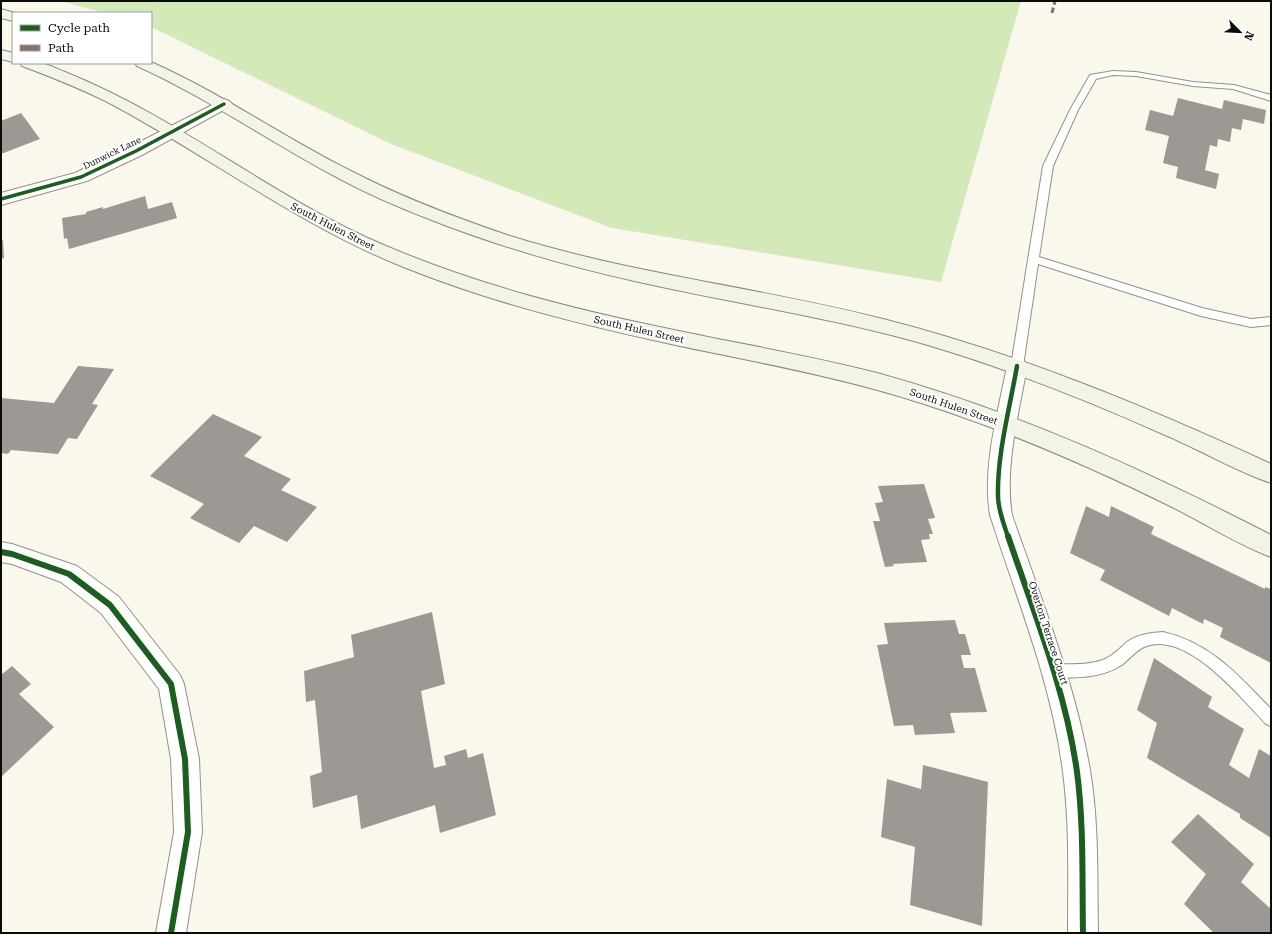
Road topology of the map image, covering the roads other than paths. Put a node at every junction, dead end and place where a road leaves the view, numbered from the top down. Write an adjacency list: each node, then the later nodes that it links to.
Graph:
1 (1, 13): 2 (main road)
2 (12, 17)
3 (1, 54): 4 (main road)
4 (12, 58)
5 (29, 64): 9 (main road, South Hulen Street)
6 (144, 64): 8 (main road)
7 (1271, 98): 11 (lane)
8 (224, 104): 9 (street, Dunwick Lane); 13 (main road)
9 (171, 131): 10 (street, Dunwick Lane); 14 (main road, South Hulen Street)
10 (1, 199)
11 (1033, 259): 12 (lane); 13 (lane)
12 (1271, 321)
13 (1017, 366): 14 (street, Overton Terrace Court); 15 (main road)
14 (1008, 424): 16 (main road, South Hulen Street); 18 (street, Overton Terrace Court)
15 (1271, 474)
16 (1271, 547)
17 (1, 552): 20 (street)
18 (1052, 671): 19 (lane, Overton Terrace Court); 21 (street, Overton Terrace Court)
19 (1271, 719)
20 (171, 933)
21 (1083, 933)

